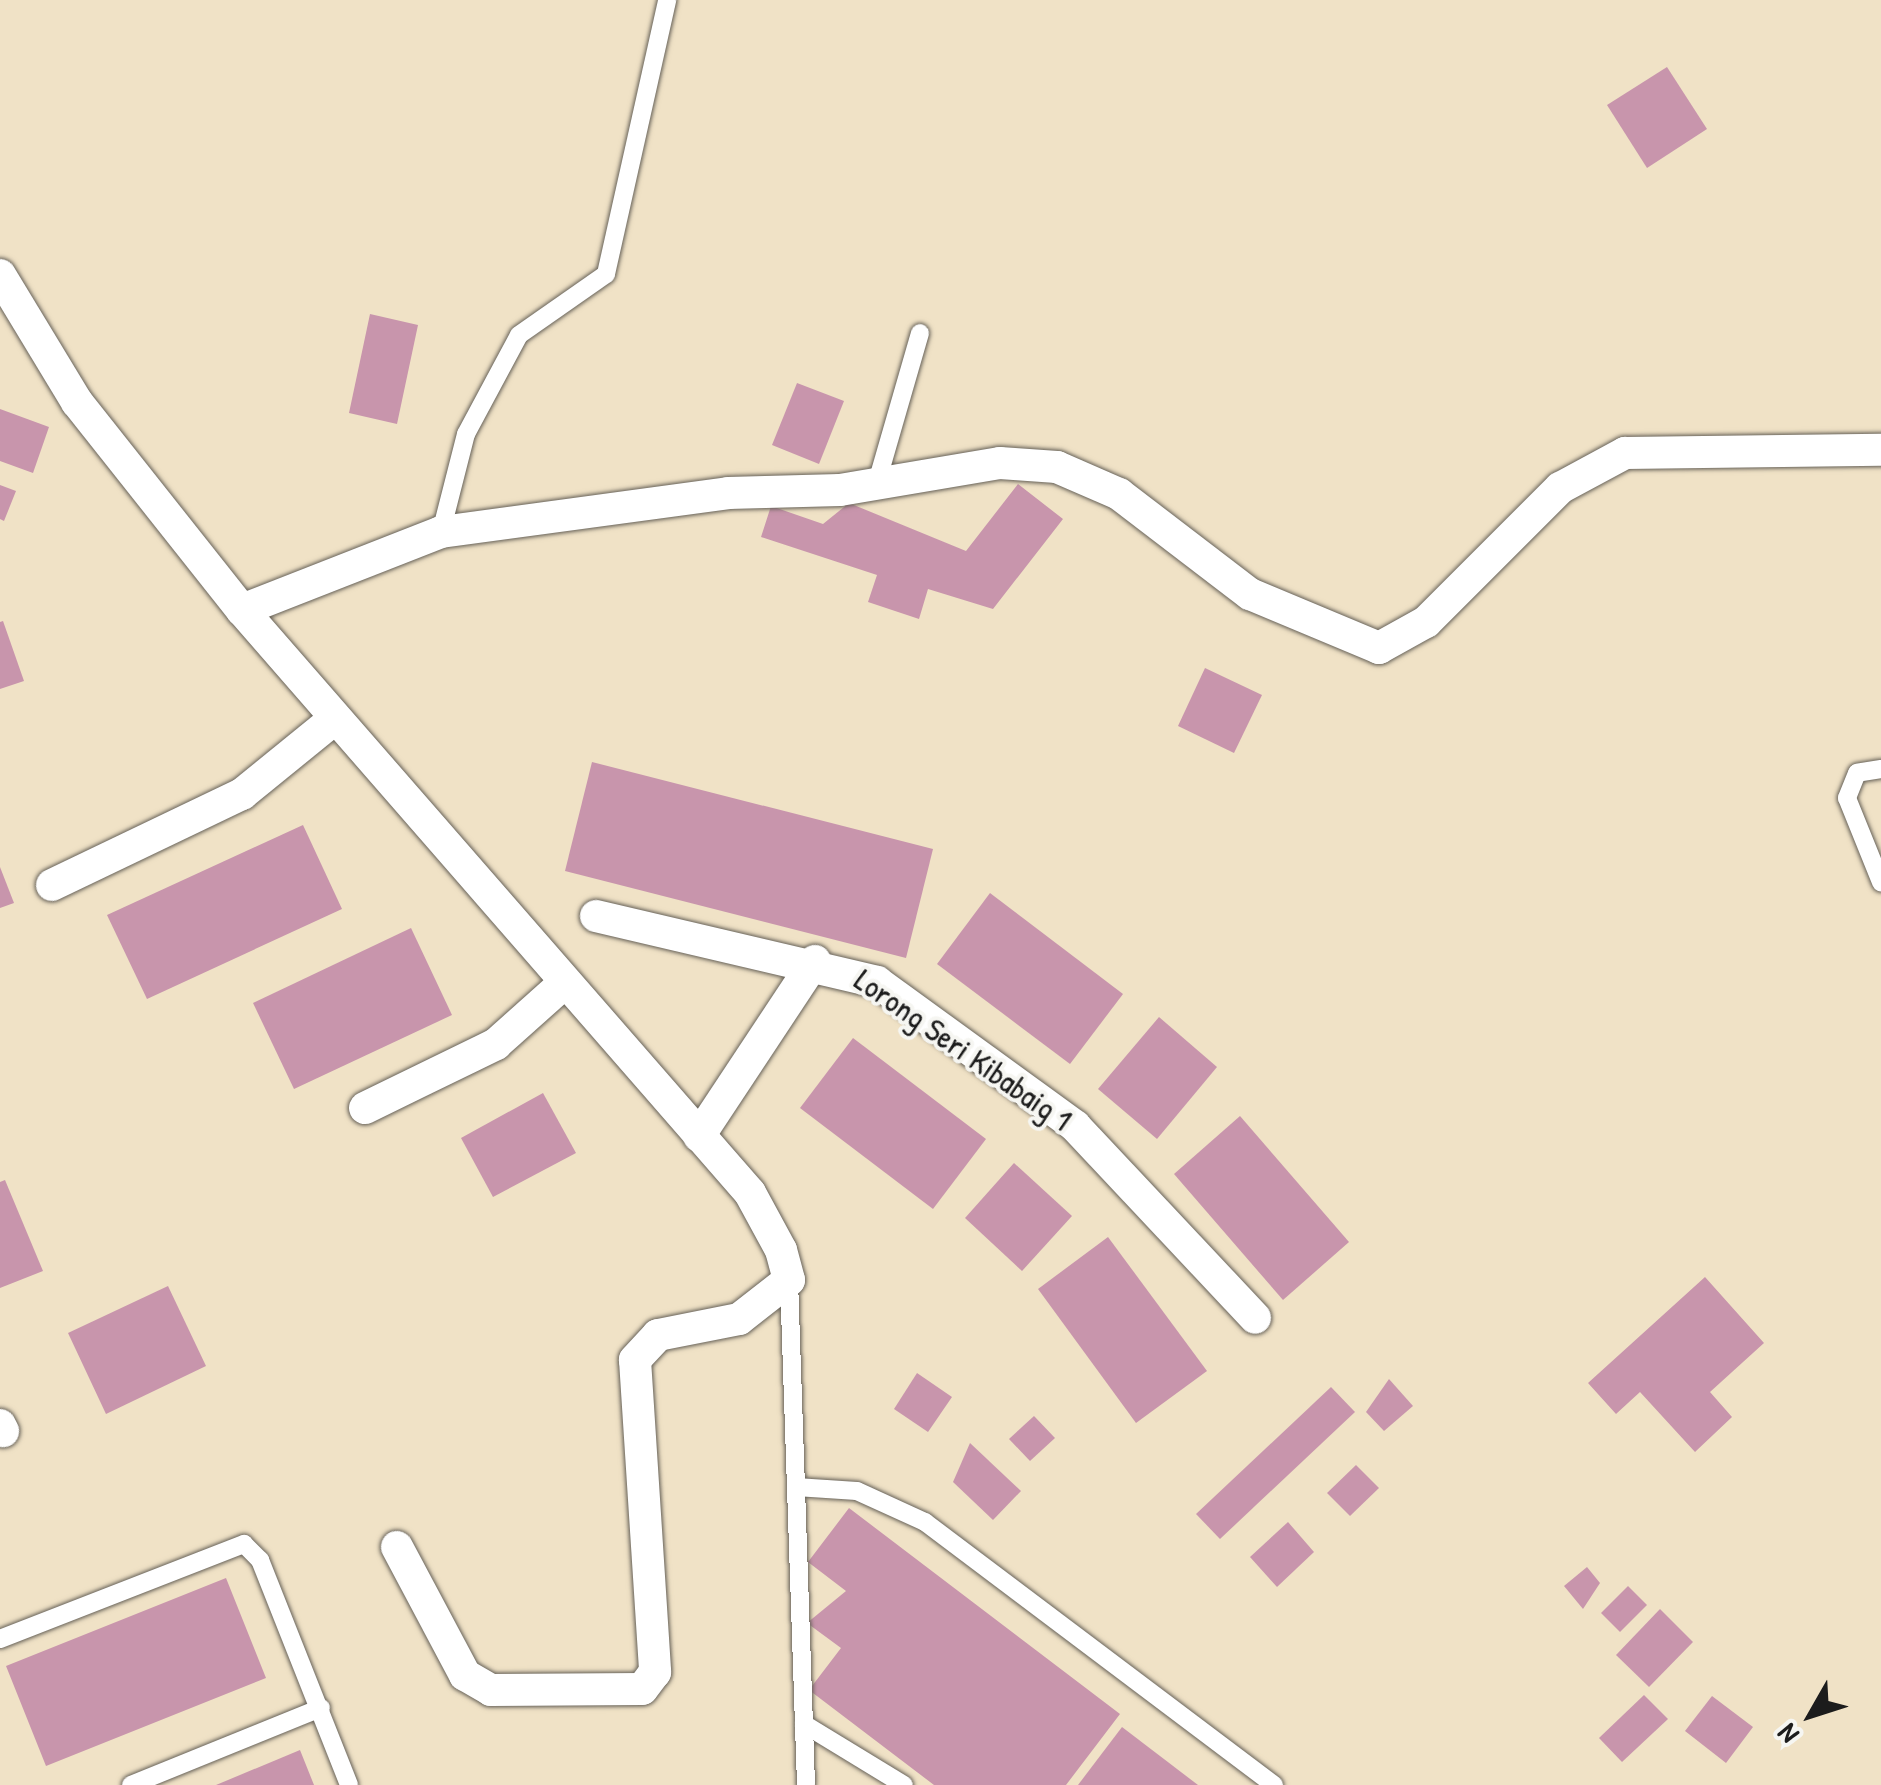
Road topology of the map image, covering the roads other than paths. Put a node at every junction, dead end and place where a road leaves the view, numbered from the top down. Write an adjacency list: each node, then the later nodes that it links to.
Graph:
1 (666, 0): 6 (lane)
2 (0, 275): 7 (street)
3 (920, 333): 5 (lane)
4 (1881, 450): 5 (street)
5 (877, 482): 6 (street)
6 (441, 532): 7 (street)
7 (242, 610): 8 (street)
8 (334, 720): 11 (street); 14 (street)
9 (1881, 769): 10 (lane)
10 (1881, 882)
11 (52, 886)
12 (596, 916): 13 (street, Lorong Seri Kibabaig 1)
13 (815, 961): 16 (street); 18 (street, Lorong Seri Kibabaig 1)
14 (563, 984): 15 (street); 16 (street)
15 (364, 1108)
16 (699, 1136): 17 (street)
17 (789, 1280): 19 (lane); 20 (street)
18 (1255, 1318)
19 (796, 1487): 23 (lane); 28 (lane)
20 (396, 1547)
21 (0, 1639): 22 (lane)
22 (320, 1708): 24 (lane); 25 (lane)
23 (804, 1724): 26 (lane); 27 (lane)
24 (131, 1785)
25 (350, 1785)
26 (806, 1785)
27 (904, 1785)
28 (1274, 1785)

